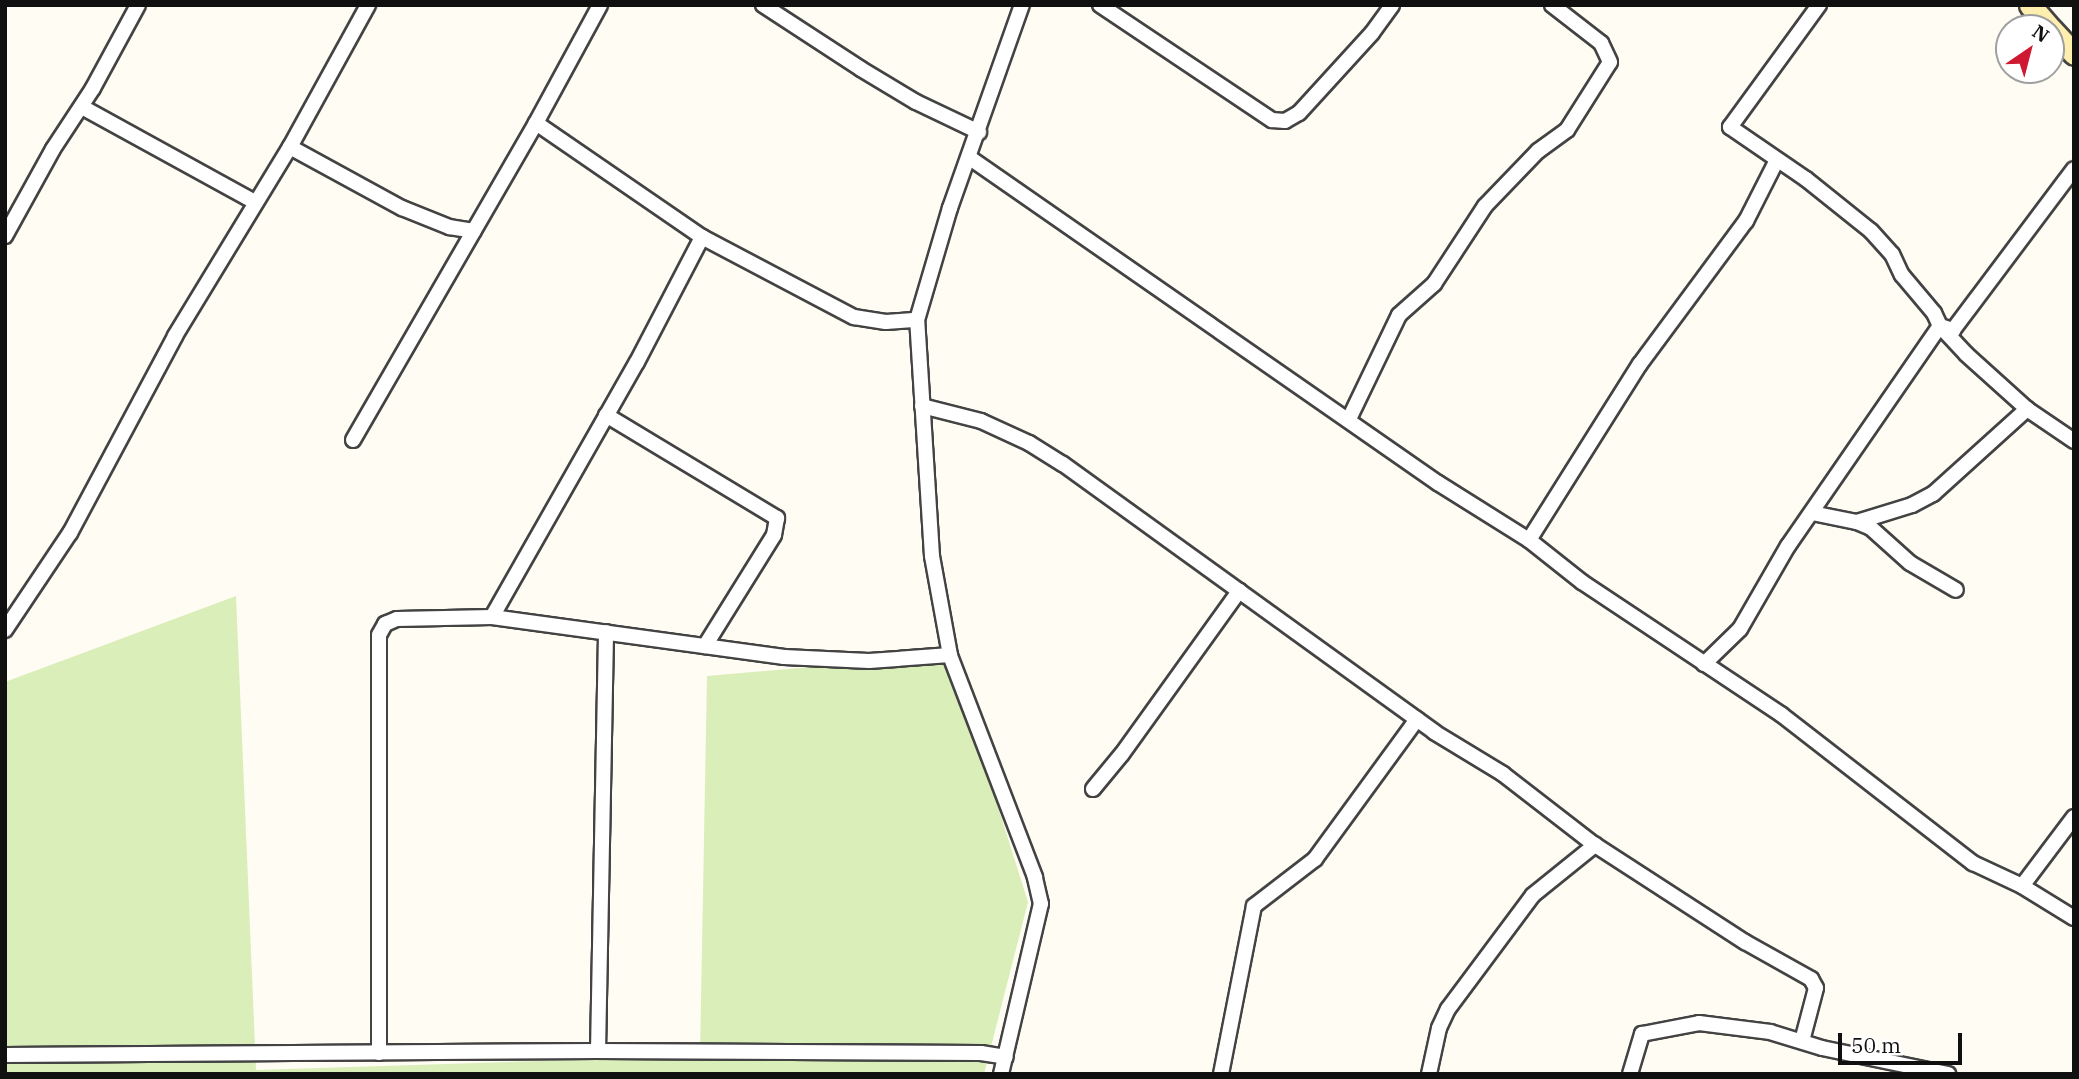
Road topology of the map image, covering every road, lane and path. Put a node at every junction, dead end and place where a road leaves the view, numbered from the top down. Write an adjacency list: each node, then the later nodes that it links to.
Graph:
1 (138, 5): 10 (street)
2 (368, 5): 13 (street)
3 (600, 5): 11 (street)
4 (763, 5): 12 (street)
5 (1022, 5): 12 (street)
6 (1100, 5): 7 (street)
7 (1392, 5)
8 (1819, 5): 15 (street)
9 (1556, 6): 27 (street)
10 (82, 107): 17 (street); 18 (street)
11 (536, 123): 19 (street); 21 (street)
12 (979, 132): 14 (street)
13 (290, 147): 17 (street); 19 (street)
14 (970, 158): 22 (street); 27 (street)
15 (1777, 160): 23 (street); 32 (street)
16 (2074, 169): 23 (street)
17 (255, 202): 36 (street)
18 (13, 206): 20 (street)
19 (474, 232): 28 (street)
20 (5, 236)
21 (702, 236): 22 (street); 26 (street)
22 (918, 320): 24 (street)
23 (1940, 326): 25 (street); 30 (street)
24 (922, 406): 34 (street); 39 (street)
25 (2027, 409): 29 (street); 31 (street)
26 (606, 415): 35 (street); 38 (street)
27 (1349, 419): 32 (street)
28 (353, 440)
29 (2074, 442)
30 (1812, 513): 31 (street); 40 (street)
31 (1857, 522): 33 (street)
32 (1529, 540): 40 (street)
33 (1956, 590)
34 (1239, 591): 41 (street); 42 (street)
35 (492, 617): 37 (street); 49 (street)
36 (5, 630)
37 (606, 632): 38 (street); 48 (street)
38 (705, 646): 39 (street)
39 (950, 655): 51 (street)
40 (1704, 664): 45 (street)
41 (1417, 719): 44 (street); 54 (street)
42 (1093, 789)
43 (2074, 817): 45 (street)
44 (1595, 845): 47 (street); 55 (street)
45 (2022, 886): 46 (street)
46 (2074, 918)
47 (1802, 1041): 52 (street); 56 (street)
48 (598, 1051): 49 (street); 51 (street)
49 (379, 1053): 50 (street)
50 (5, 1055)
51 (1006, 1057): 53 (street)
52 (1939, 1073)
53 (1001, 1074)
54 (1221, 1074)
55 (1429, 1074)
56 (1630, 1074)

